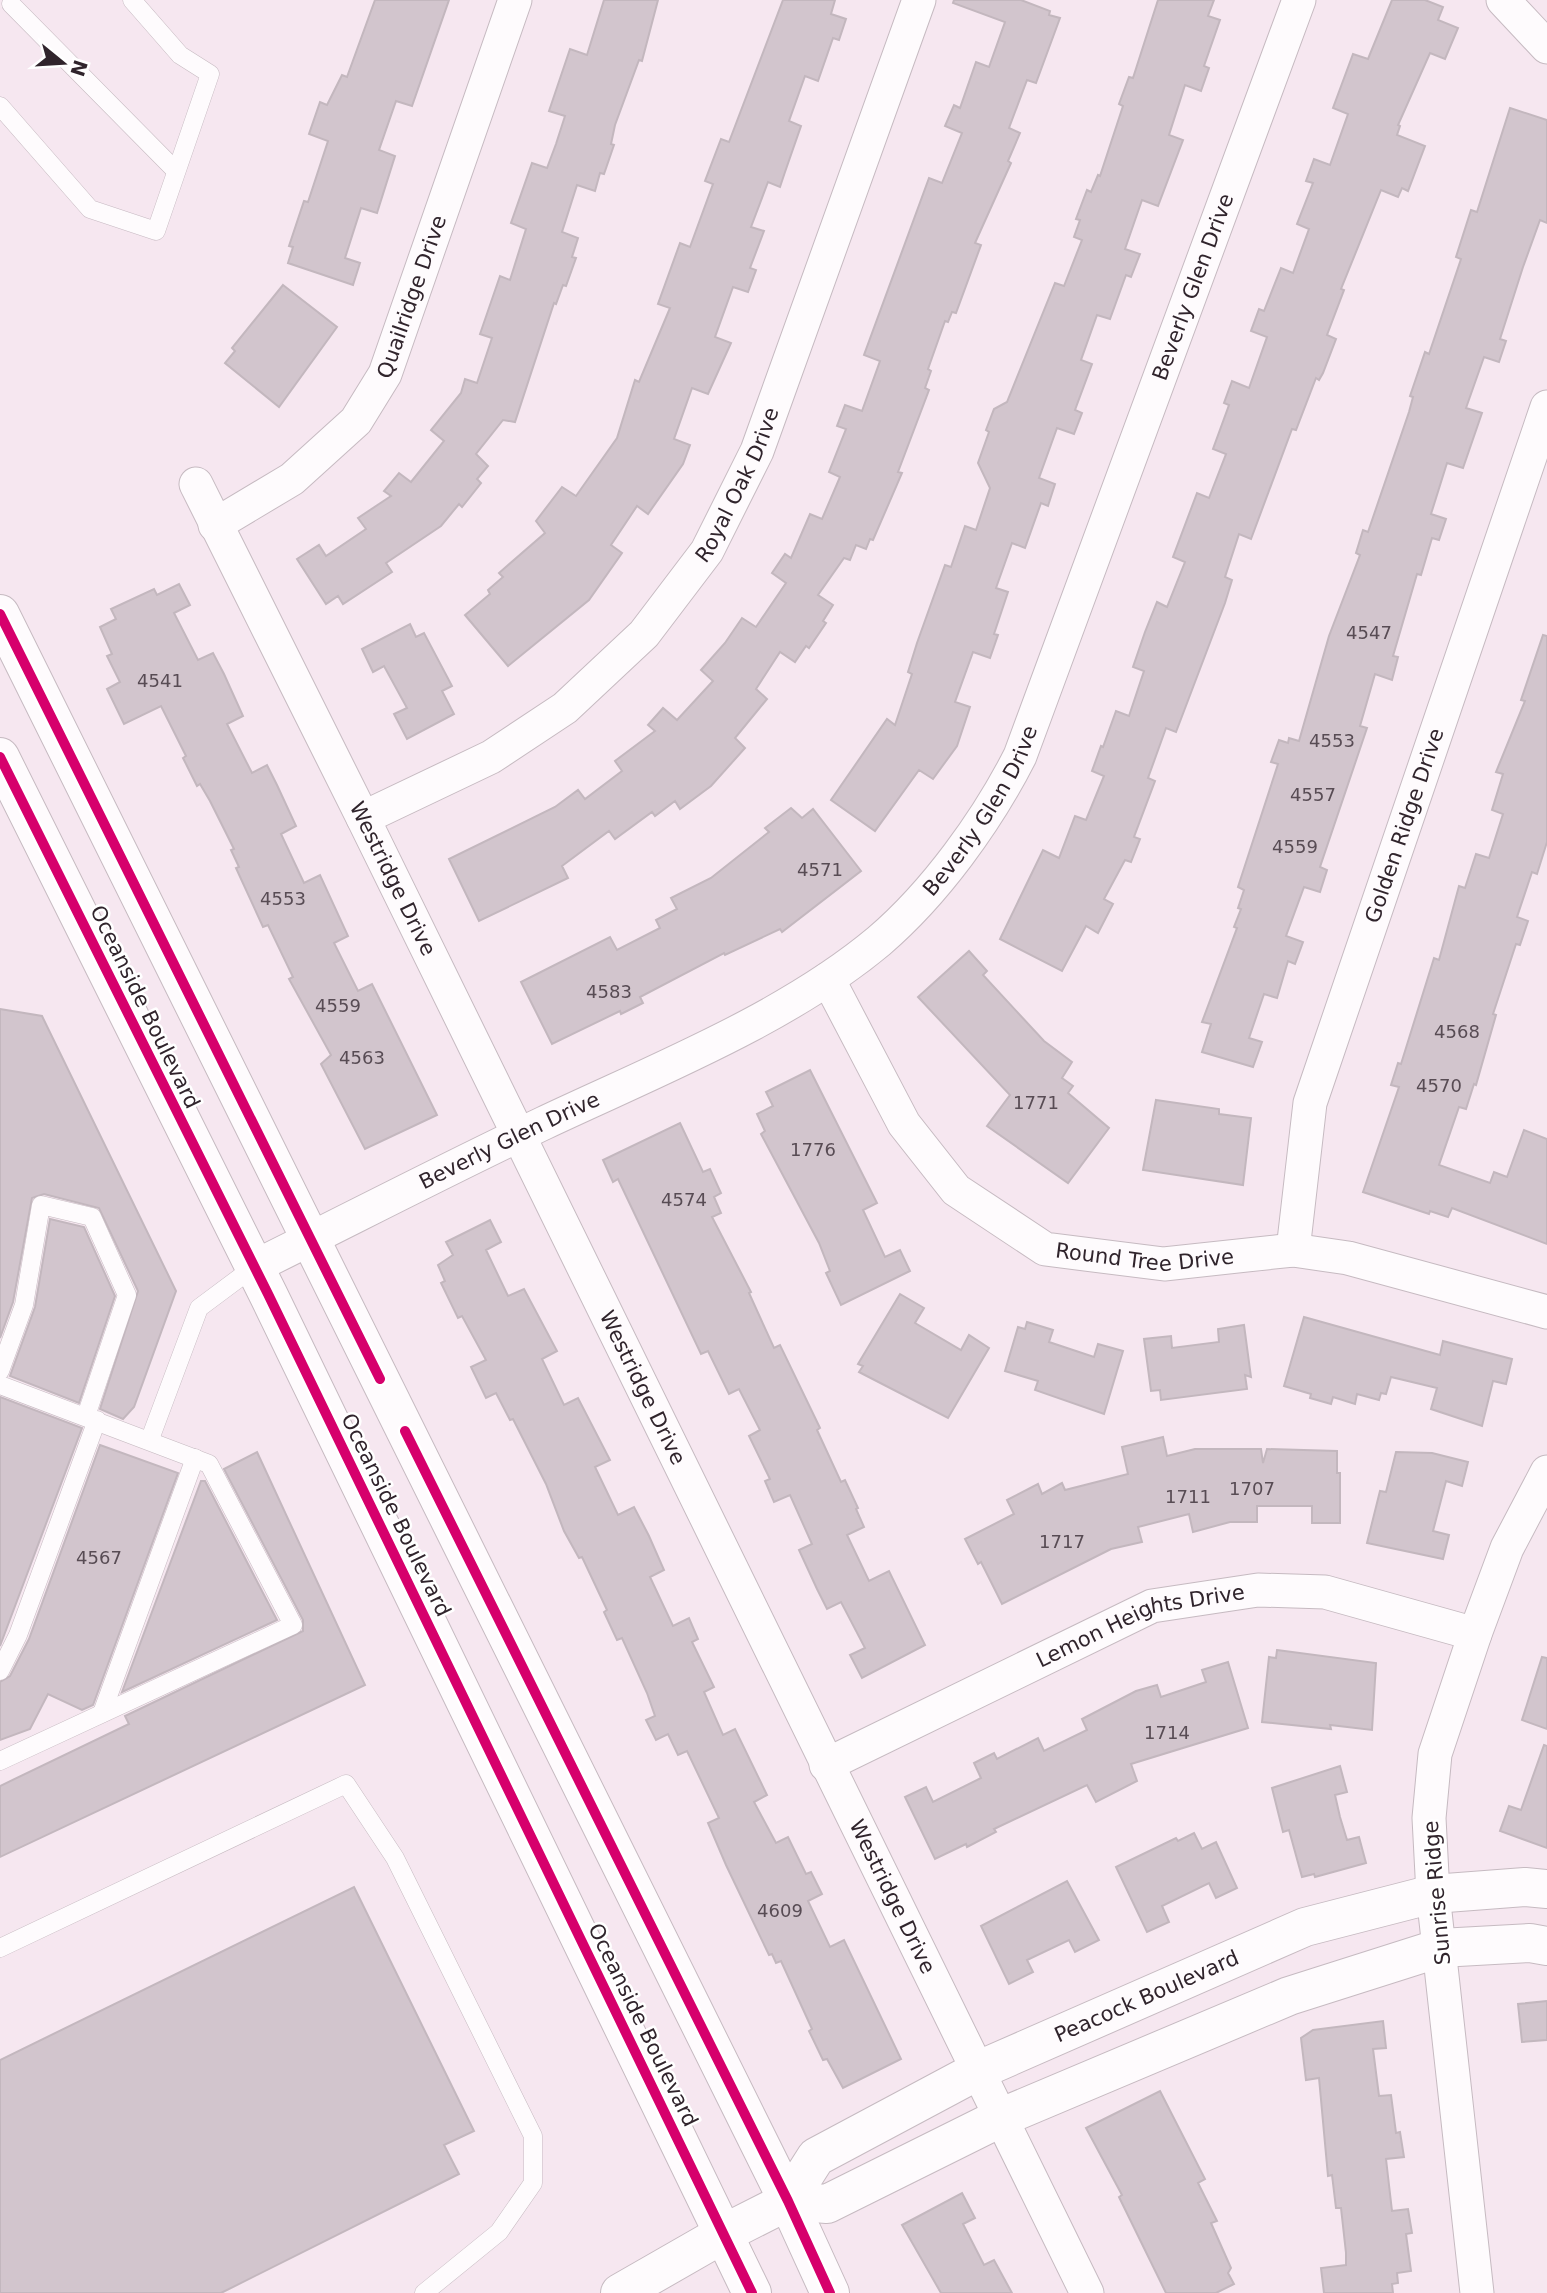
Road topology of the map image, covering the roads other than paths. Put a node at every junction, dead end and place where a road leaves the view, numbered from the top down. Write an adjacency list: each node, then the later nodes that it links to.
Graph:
1 (132, 0): 9 (lane)
2 (515, 0): 12 (street, Quailridge Drive)
3 (919, 0): 15 (street, Royal Oak Drive)
4 (1298, 0): 16 (street, Beverly Glen Drive)
5 (1503, 0): 7 (street)
6 (9, 6): 9 (lane)
7 (1547, 47)
8 (0, 106): 9 (lane)
9 (176, 171)
10 (1547, 407): 19 (street, Golden Ridge Drive)
11 (196, 484): 12 (street, Westridge Drive)
12 (215, 525): 15 (street, Westridge Drive)
13 (0, 614): 18 (main road, Oceanside Boulevard)
14 (0, 757): 20 (main road, Oceanside Boulevard)
15 (363, 818): 17 (street, Westridge Drive)
16 (828, 979): 17 (street, Beverly Glen Drive); 19 (street, Round Tree Drive)
17 (519, 1135): 18 (street, Beverly Glen Drive); 32 (street, Westridge Drive)
18 (311, 1239): 20 (street, Beverly Glen Drive); 40 (main road, Oceanside Boulevard)
19 (1293, 1250): 21 (street, Round Tree Drive)
20 (254, 1267): 25 (lane); 41 (main road, Oceanside Boulevard)
21 (1547, 1312)
22 (0, 1371): 24 (lane)
23 (0, 1385): 24 (lane)
24 (92, 1418): 25 (lane); 29 (lane)
25 (150, 1439): 26 (lane)
26 (195, 1458): 30 (lane); 30 (lane)
27 (1547, 1472): 28 (street, Sunrise Ridge)
28 (1475, 1634): 32 (street, Lemon Heights Drive); 34 (street, Sunrise Ridge)
29 (0, 1671)
30 (102, 1713): 31 (lane)
31 (0, 1760)
32 (826, 1765): 38 (street, Westridge Drive)
33 (1547, 1889): 34 (main road, Peacock Boulevard)
34 (1433, 1894): 37 (street, Sunrise Ridge); 38 (main road, Peacock Boulevard)
35 (1547, 1946): 37 (main road)
36 (0, 1948): 42 (lane)
37 (1440, 1948): 39 (main road); 47 (street, Sunrise Ridge)
38 (979, 2070): 39 (street, Westridge Drive); 40 (main road, Peacock Boulevard)
39 (1002, 2117): 40 (main road); 46 (street, Westridge Drive)
40 (788, 2201): 41 (main road); 45 (main road, Oceanside Boulevard)
41 (723, 2234): 43 (main road); 44 (main road, Oceanside Boulevard)
42 (424, 2293)
43 (620, 2293)
44 (752, 2293)
45 (830, 2293)
46 (1087, 2293)
47 (1477, 2293)

